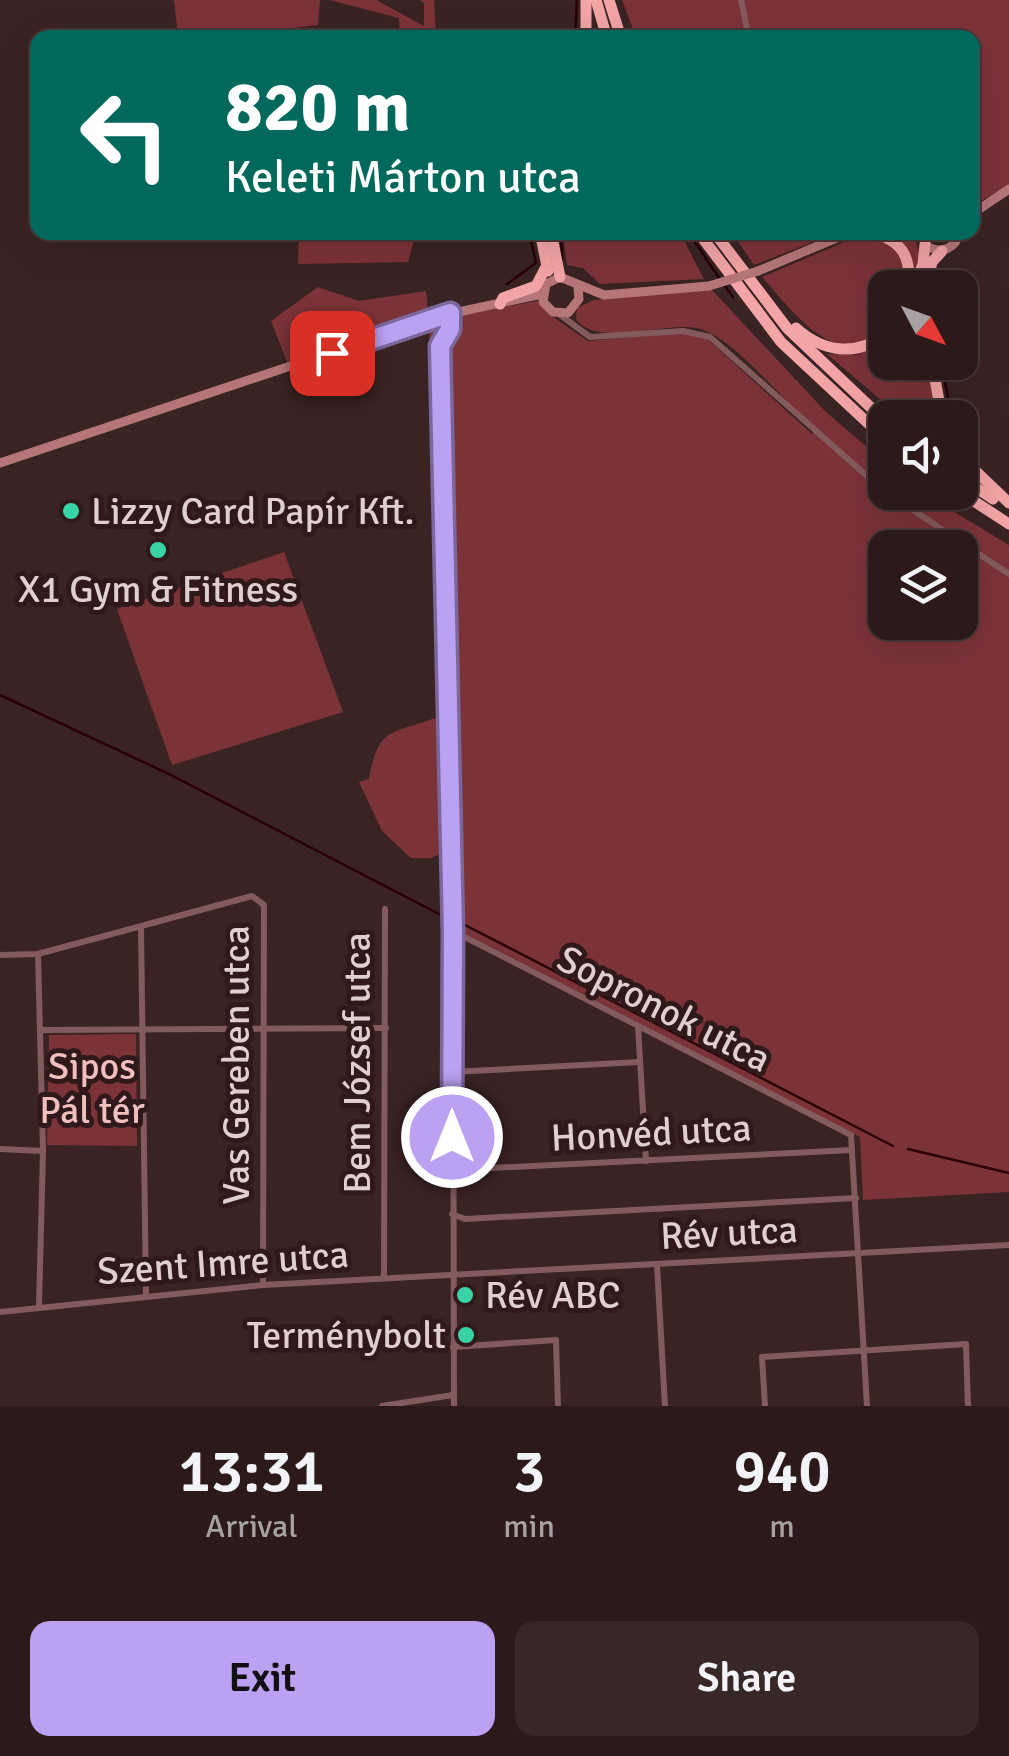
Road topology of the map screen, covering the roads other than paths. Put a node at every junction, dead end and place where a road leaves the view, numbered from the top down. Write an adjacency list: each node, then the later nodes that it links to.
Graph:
1 (586, 0): 5 (highway)
2 (596, 0): 6 (highway)
3 (608, 0): 7 (highway)
4 (741, 0): 8 (street)
5 (586, 30)
6 (605, 30)
7 (618, 30)
8 (747, 30)
9 (1009, 189): 10 (main road)
10 (980, 206)
11 (542, 240): 21 (highway)
12 (552, 240): 25 (highway)
13 (704, 240): 37 (highway)
14 (720, 240): 29 (highway)
15 (832, 240): 27 (main road, bridge)
16 (893, 240): 22 (highway)
17 (920, 240): 23 (highway)
18 (926, 240): 20 (main road)
19 (957, 240): 20 (main road)
20 (942, 250): 24 (highway)
21 (547, 266): 25 (highway); 30 (highway)
22 (910, 270)
23 (921, 270)
24 (930, 270)
25 (555, 278): 26 (main road); 28 (main road)
26 (578, 288): 27 (main road); 31 (main road)
27 (604, 295): 31 (main road)
28 (543, 298): 30 (main road); 33 (main road)
29 (766, 303): 35 (highway); 36 (highway)
30 (500, 304): 32 (main road)
31 (575, 307): 33 (main road); 34 (street)
32 (450, 313): 38 (main road); 49 (street)
33 (558, 314): 34 (street)
34 (580, 331): 40 (street)
35 (868, 343)
36 (868, 406)
37 (868, 422)
38 (0, 462)
39 (978, 474): 43 (highway)
40 (868, 477)
41 (978, 488): 43 (highway)
42 (978, 504): 45 (highway)
43 (1009, 506)
44 (912, 510): 46 (street)
45 (1009, 524)
46 (1009, 574)
47 (385, 909): 55 (street, Bem József utca)
48 (141, 928): 51 (street); 53 (street); 54 (street, Vas Gereben utca)
49 (453, 932): 52 (street, Sopronok utca); 58 (street)
50 (0, 954): 51 (street)
51 (38, 954): 56 (street)
52 (638, 1026): 57 (street); 60 (street, Sopronok utca)
53 (142, 1027): 54 (street); 56 (street); 72 (street)
54 (264, 1027): 55 (street); 71 (street, Vas Gereben utca)
55 (386, 1028): 70 (street, Bem József utca)
56 (43, 1030): 61 (street)
57 (639, 1062): 58 (street); 62 (street)
58 (452, 1072): 63 (street)
59 (0, 1149): 61 (street)
60 (852, 1150): 62 (street, Honvéd utca); 64 (street)
61 (43, 1151): 73 (street)
62 (646, 1161): 63 (street, Honvéd utca)
63 (452, 1170): 65 (street)
64 (856, 1198): 65 (street, Rév utca); 67 (street)
65 (452, 1214): 69 (street)
66 (1009, 1244): 67 (street, Rév utca)
67 (859, 1252): 68 (street, Rév utca); 76 (street)
68 (657, 1265): 69 (street, Rév utca); 81 (street)
69 (452, 1277): 70 (street, Szent Imre utca); 75 (street)
70 (384, 1278): 71 (street, Szent Imre utca)
71 (262, 1285): 72 (street, Szent Imre utca)
72 (146, 1296): 73 (street, Szent Imre utca)
73 (39, 1306): 74 (street, Szent Imre utca)
74 (0, 1312)
75 (453, 1347): 77 (street); 80 (street)
76 (864, 1351): 82 (street); 83 (street); 84 (street)
77 (453, 1395): 78 (street); 79 (street)
78 (382, 1406)
79 (454, 1406)
80 (558, 1406)
81 (665, 1406)
82 (765, 1406)
83 (868, 1406)
84 (968, 1406)

